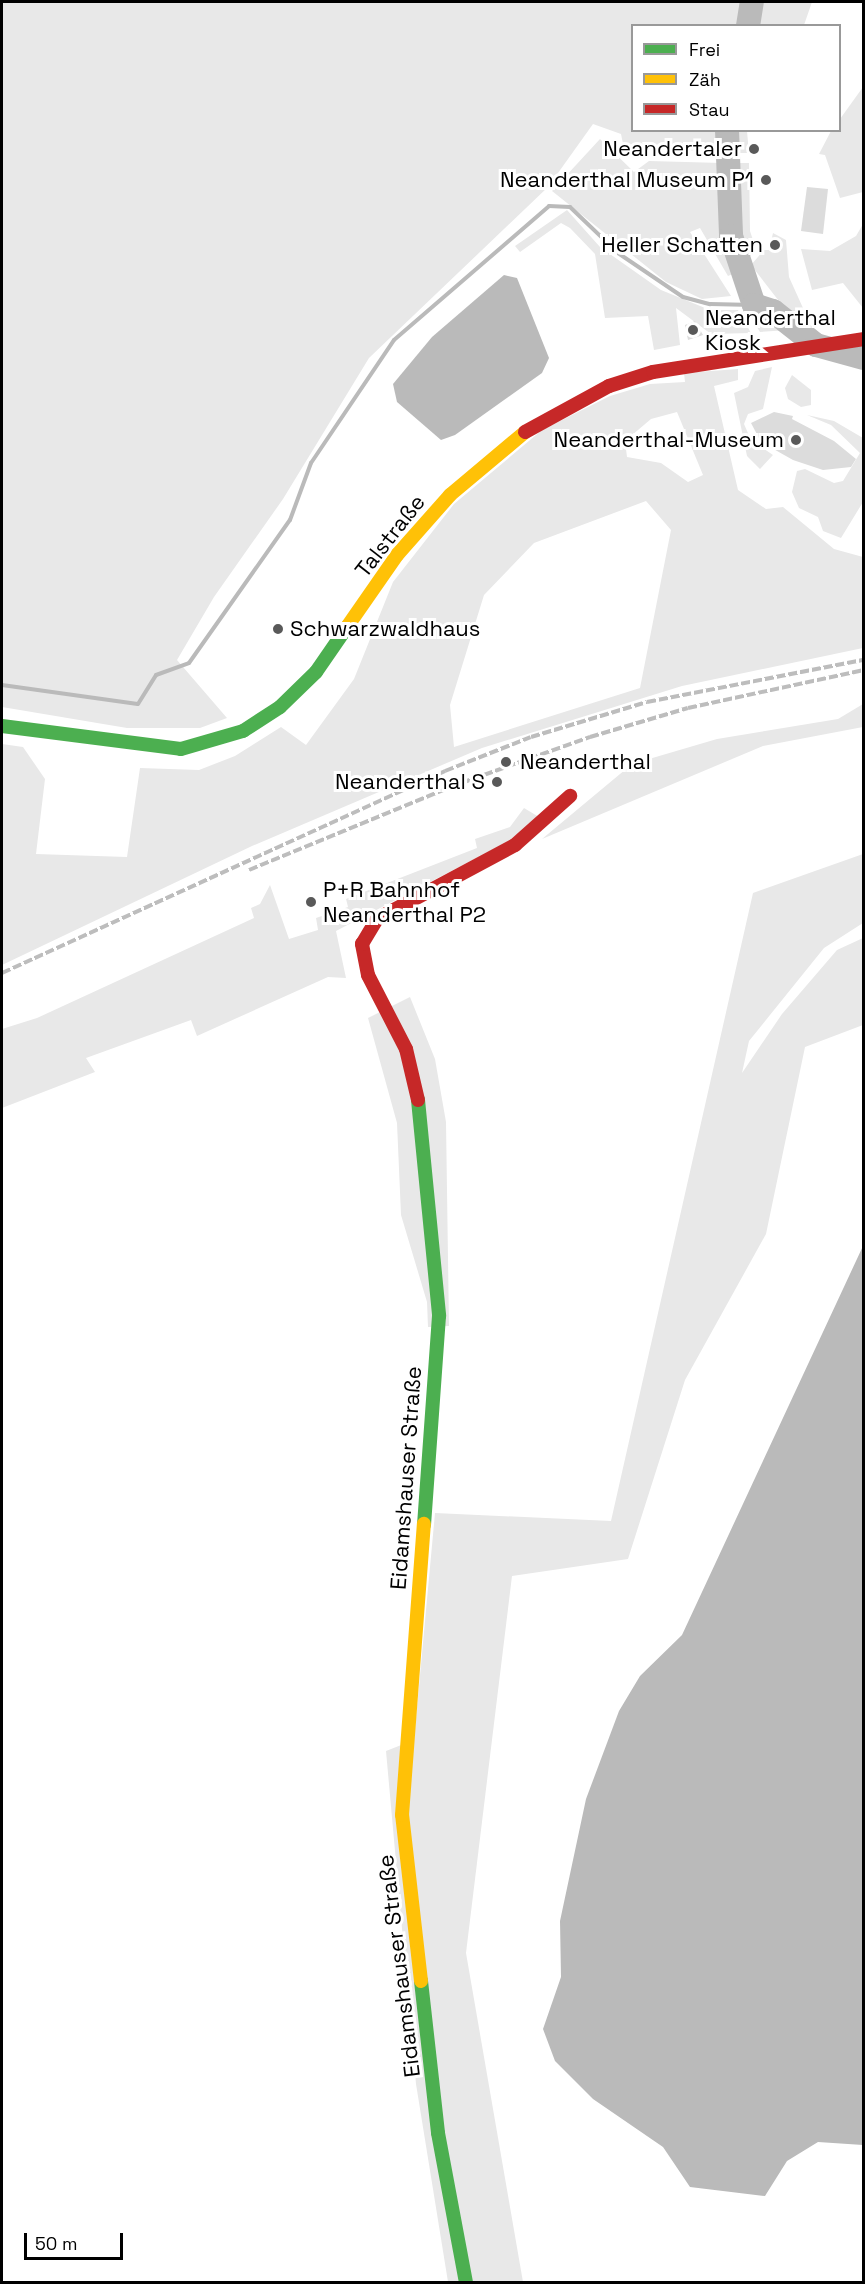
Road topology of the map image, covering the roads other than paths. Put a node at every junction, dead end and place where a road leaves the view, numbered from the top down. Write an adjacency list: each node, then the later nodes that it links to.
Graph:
1 (864, 339): 2 (street, Talstraße)
2 (2, 726)
3 (570, 796): 4 (street, Eidamshauser Straße)
4 (466, 2283)

